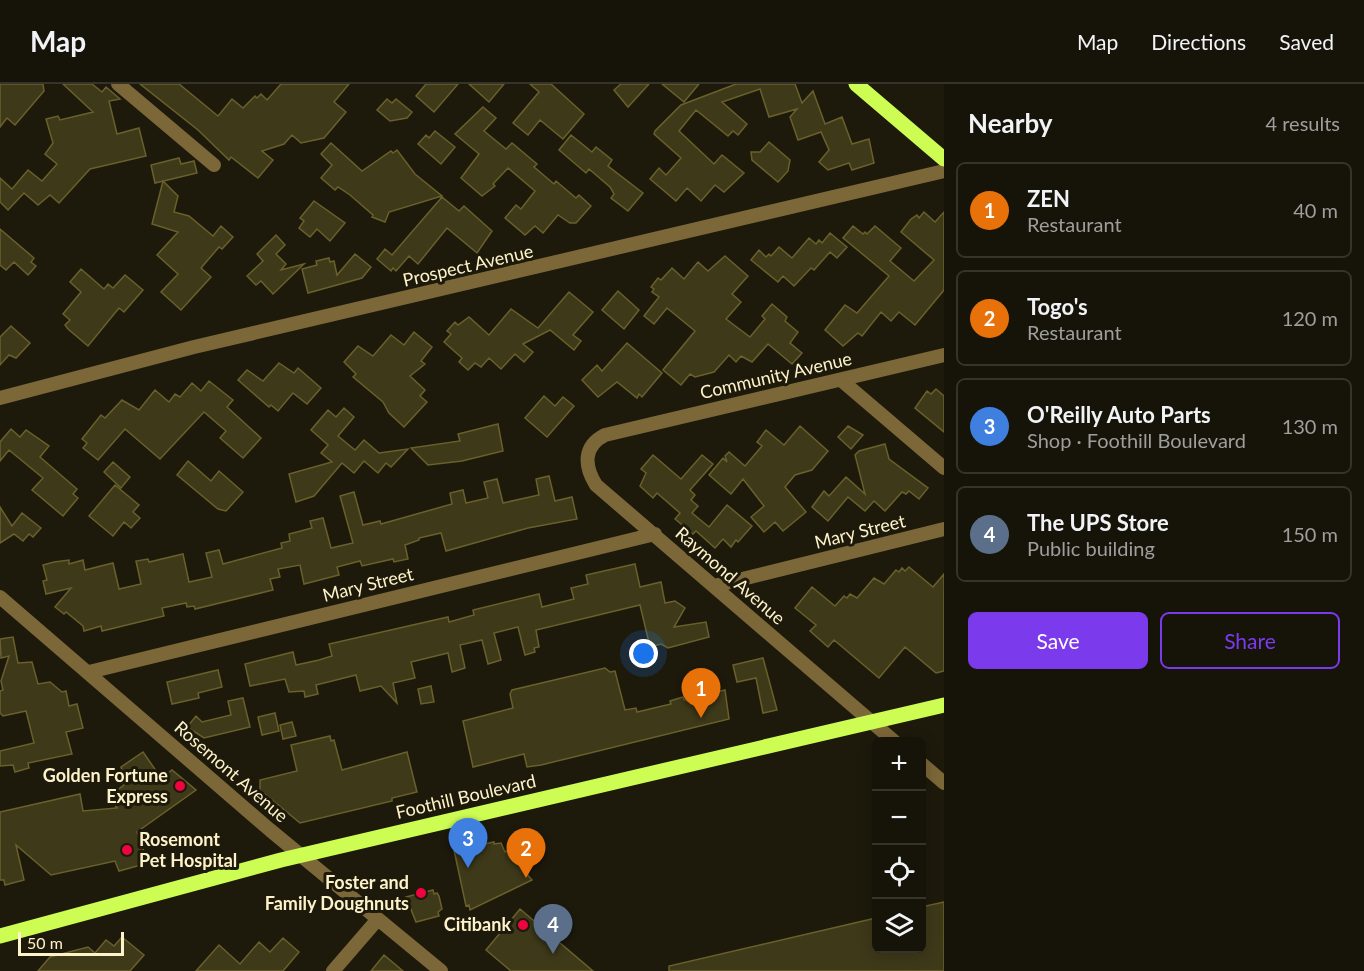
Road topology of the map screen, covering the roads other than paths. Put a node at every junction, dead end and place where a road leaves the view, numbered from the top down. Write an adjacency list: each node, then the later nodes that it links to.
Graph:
1 (118, 84): 4 (street)
2 (856, 84): 3 (main road)
3 (944, 159)
4 (214, 165)
5 (944, 171): 8 (street, Prospect Avenue)
6 (944, 355): 7 (street, Community Avenue)
7 (841, 380): 9 (street, Community Avenue); 10 (street)
8 (0, 398)
9 (616, 431): 12 (street, Raymond Avenue)
10 (944, 468)
11 (944, 529): 13 (street, Mary Street)
12 (655, 534): 13 (street, Raymond Avenue); 15 (street, Mary Street)
13 (714, 586): 17 (street, Raymond Avenue)
14 (0, 597): 15 (street, Rosemont Avenue)
15 (89, 672): 21 (street, Rosemont Avenue)
16 (944, 705): 17 (main road, Foothill Boulevard)
17 (872, 722): 18 (street, Raymond Avenue); 21 (main road, Foothill Boulevard)
18 (890, 737)
19 (926, 768): 20 (street)
20 (944, 783)
21 (300, 856): 22 (street, Rosemont Avenue); 23 (main road, Foothill Boulevard)
22 (378, 919): 24 (street); 25 (street, Rosemont Avenue)
23 (0, 936)
24 (333, 971)
25 (441, 971)

